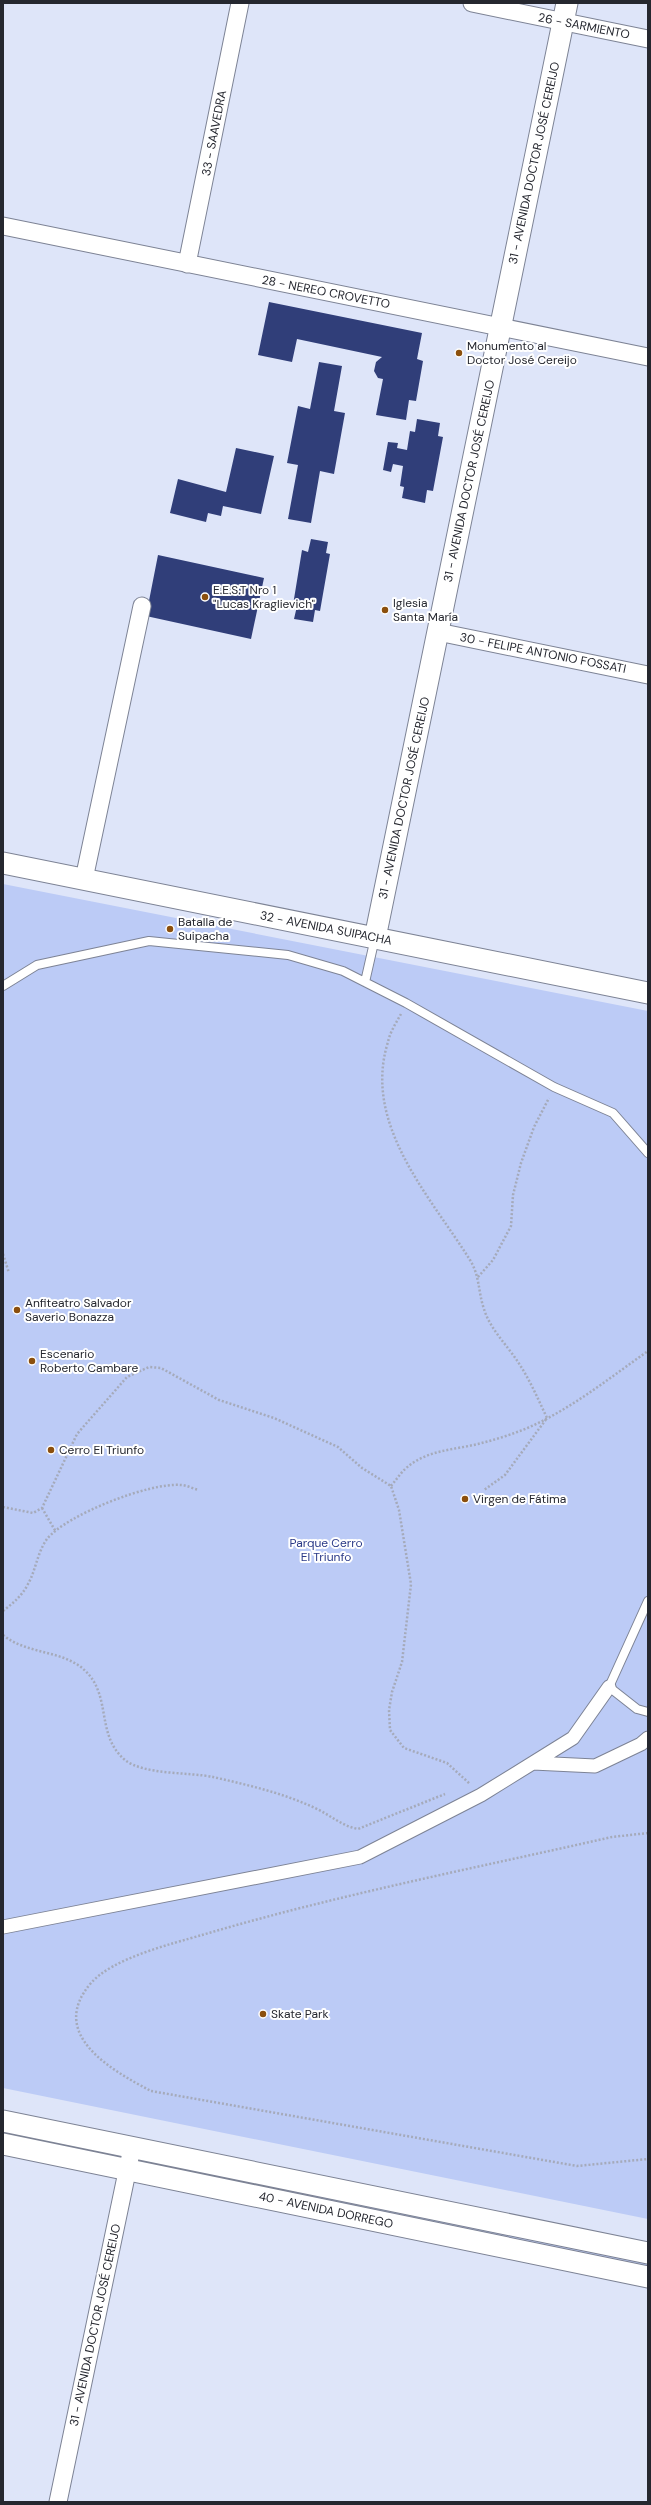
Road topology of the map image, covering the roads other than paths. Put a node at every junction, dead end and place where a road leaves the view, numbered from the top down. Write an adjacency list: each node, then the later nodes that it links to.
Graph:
1 (240, 3): 6 (street, 33 - SAAVEDRA)
2 (472, 3): 3 (street, 26 - SARMIENTO)
3 (565, 12): 4 (street, 26 - SARMIENTO); 7 (street, 31 - AVENIDA DOCTOR JOSÉ CEREIJO)
4 (648, 39)
5 (3, 226): 6 (street, 28 - NEREO CROVETTO)
6 (188, 264): 7 (street, 28 - NEREO CROVETTO)
7 (500, 327): 8 (street, 28 - NEREO CROVETTO); 10 (street, 31 - AVENIDA DOCTOR JOSÉ CEREIJO)
8 (648, 357)
9 (142, 606): 13 (street)
10 (438, 632): 11 (street, 30 - FELIPE ANTONIO FOSSATI); 14 (street, 31 - AVENIDA DOCTOR JOSÉ CEREIJO)
11 (648, 674)
12 (3, 863): 13 (street, 32 - AVENIDA SUIPACHA)
13 (84, 879): 14 (street, 32 - AVENIDA SUIPACHA)
14 (375, 938): 15 (lane, 31 - AVENIDA DOCTOR JOSÉ CEREIJO); 17 (street, 32 - AVENIDA SUIPACHA)
15 (364, 982): 16 (lane); 18 (lane)
16 (3, 986)
17 (648, 993)
18 (648, 1153)
19 (648, 1601): 20 (lane)
20 (609, 1687): 21 (lane); 23 (street)
21 (648, 1712)
22 (648, 1738): 23 (street)
23 (534, 1762): 24 (street)
24 (3, 1927)
25 (3, 2121): 27 (street, 40 - AVENIDA DORREGO)
26 (3, 2144): 28 (street, 40 - AVENIDA DORREGO)
27 (132, 2148): 28 (street, 31 - AVENIDA DOCTOR JOSÉ CEREIJO); 29 (street, 40 - AVENIDA DORREGO)
28 (126, 2170): 30 (street, 40 - AVENIDA DORREGO); 31 (street, 31 - AVENIDA DOCTOR JOSÉ CEREIJO)
29 (648, 2253)
30 (648, 2277)
31 (58, 2502)

